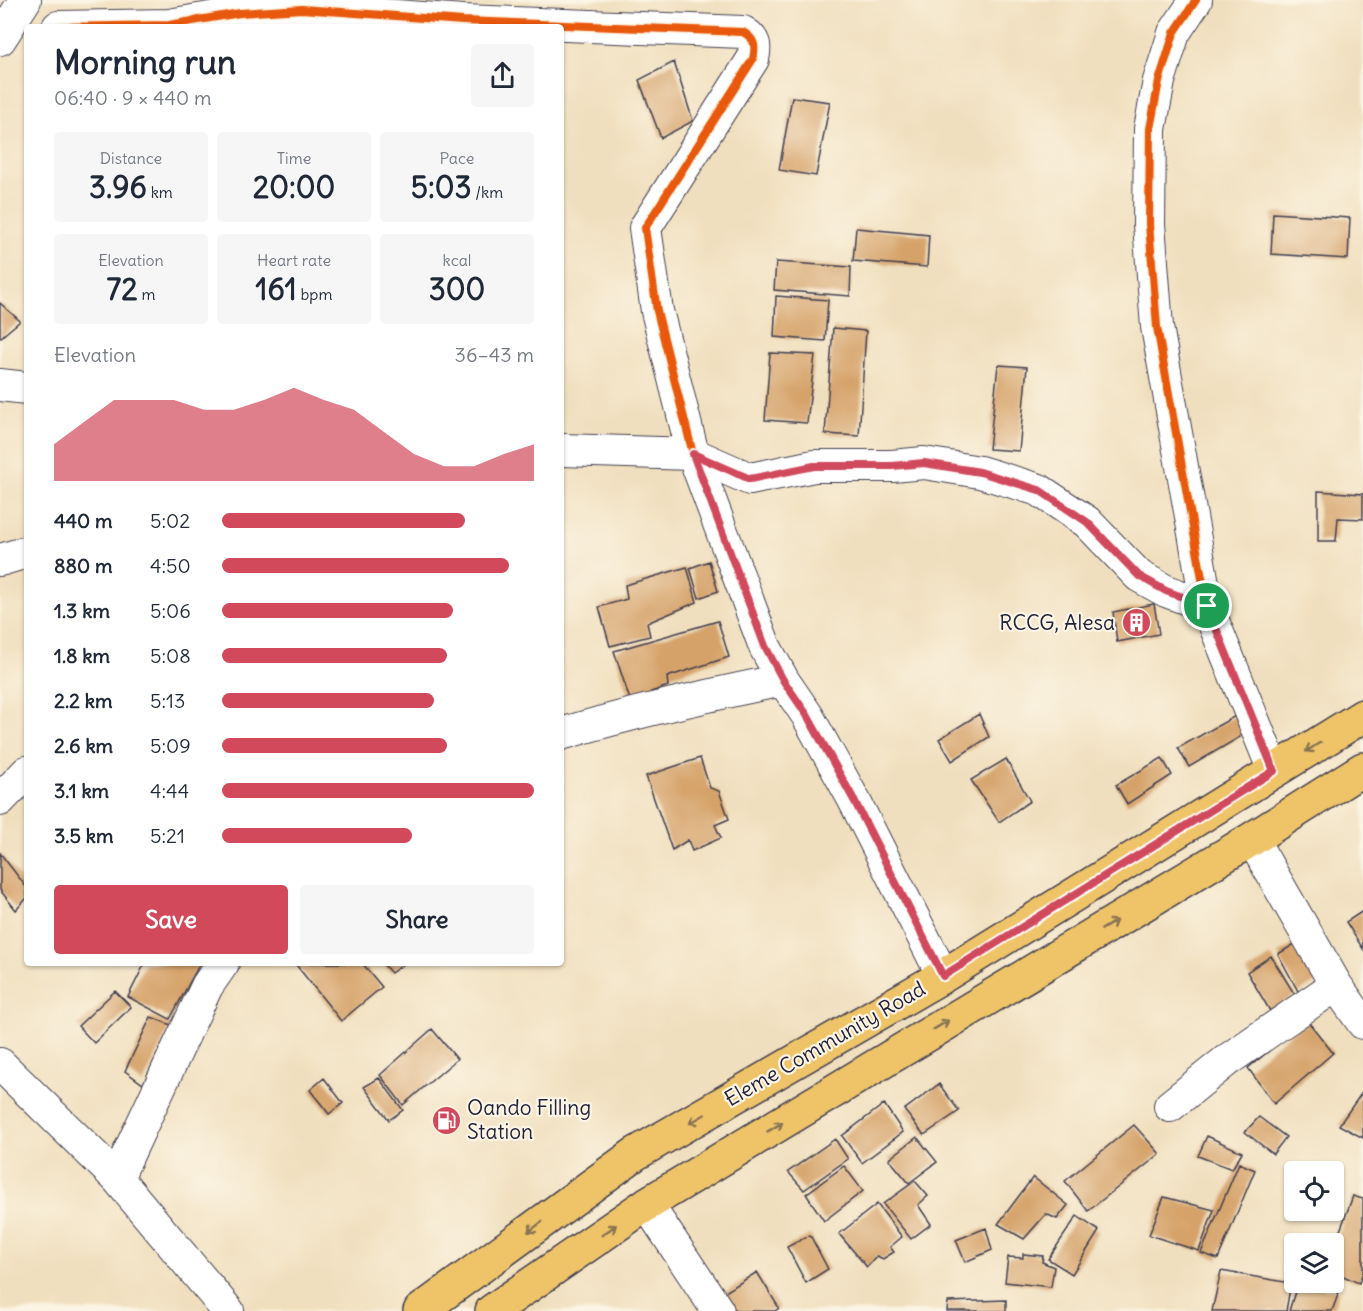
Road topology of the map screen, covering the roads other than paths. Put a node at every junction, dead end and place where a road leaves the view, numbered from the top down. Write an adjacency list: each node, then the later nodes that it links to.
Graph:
1 (25, 0): 7 (street)
2 (1196, 0): 14 (street)
3 (175, 24): 4 (street)
4 (539, 24)
5 (564, 25): 11 (street)
6 (24, 36): 7 (street)
7 (0, 40)
8 (0, 385): 9 (street)
9 (24, 388)
10 (564, 450): 11 (street)
11 (693, 454): 14 (street); 15 (street)
12 (24, 553): 13 (street)
13 (0, 560)
14 (1207, 606): 19 (street)
15 (783, 680): 17 (street); 24 (street)
16 (1363, 716): 19 (main road, Eleme Community Road, one-way to 19)
17 (564, 733)
18 (1363, 770): 22 (main road, Eleme Community Road)
19 (1274, 771): 24 (main road, Eleme Community Road)
20 (24, 775): 21 (street)
21 (0, 800)
22 (1252, 839): 25 (street); 30 (main road, Eleme Community Road, one-way to 22)
23 (221, 966): 29 (street)
24 (943, 976): 32 (main road, Eleme Community Road, one-way to 32)
25 (1336, 985): 26 (street); 28 (street)
26 (1363, 1023)
27 (0, 1064): 29 (street)
28 (1170, 1106)
29 (117, 1178): 31 (street)
30 (647, 1204): 33 (main road, Eleme Community Road, one-way to 30); 34 (street)
31 (228, 1311)
32 (420, 1311)
33 (492, 1311)
34 (718, 1311)

